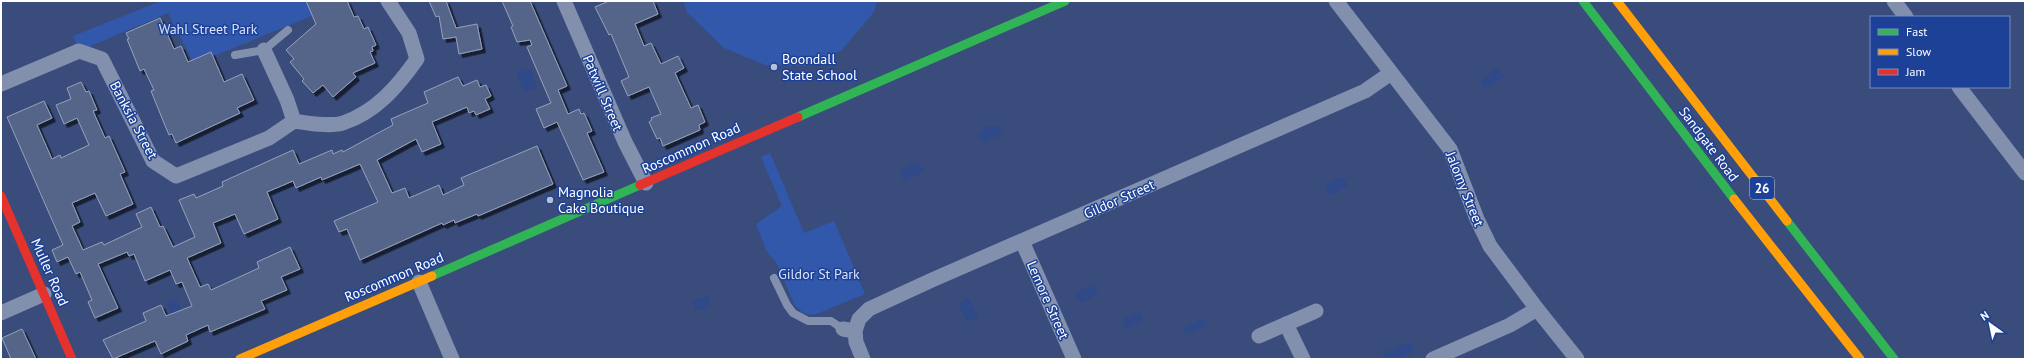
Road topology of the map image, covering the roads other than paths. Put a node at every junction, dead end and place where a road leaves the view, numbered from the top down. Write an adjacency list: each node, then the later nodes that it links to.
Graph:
1 (388, 1): 15 (street)
2 (564, 1): 17 (street, Patwill Street)
3 (1065, 1): 17 (main road, Roscommon Road)
4 (1336, 1): 12 (street, Jalomy Street)
5 (1583, 1): 37 (main road, Sandgate Road / 26)
6 (1617, 1): 38 (main road, Sandgate Road / 26)
7 (1894, 1): 8 (street)
8 (1905, 16)
9 (288, 30): 10 (lane)
10 (264, 50): 11 (lane); 15 (street)
11 (236, 55)
12 (1391, 73): 19 (street, Gildor Street); 23 (street, Jalomy Street)
13 (1, 84): 15 (street, Banksia Street)
14 (1960, 88): 16 (street)
15 (294, 121)
16 (2025, 173)
17 (646, 183): 21 (main road, Roscommon Road)
18 (1, 196): 22 (main road, Muller Road)
19 (1022, 241): 27 (street, Gildor Street); 33 (street, Lemore Street)
20 (774, 278): 27 (lane)
21 (419, 282): 30 (main road, Roscommon Road); 31 (street)
22 (44, 294): 25 (street); 29 (main road, Muller Road)
23 (1537, 309): 35 (street); 36 (street, Jalomy Street)
24 (1316, 311): 26 (street)
25 (1, 313)
26 (1286, 324): 28 (street); 34 (street)
27 (849, 330): 32 (street)
28 (1259, 336)
29 (72, 359)
30 (240, 359)
31 (452, 359)
32 (863, 359)
33 (1074, 359)
34 (1303, 359)
35 (1433, 359)
36 (1578, 359)
37 (1860, 359)
38 (1894, 359)

